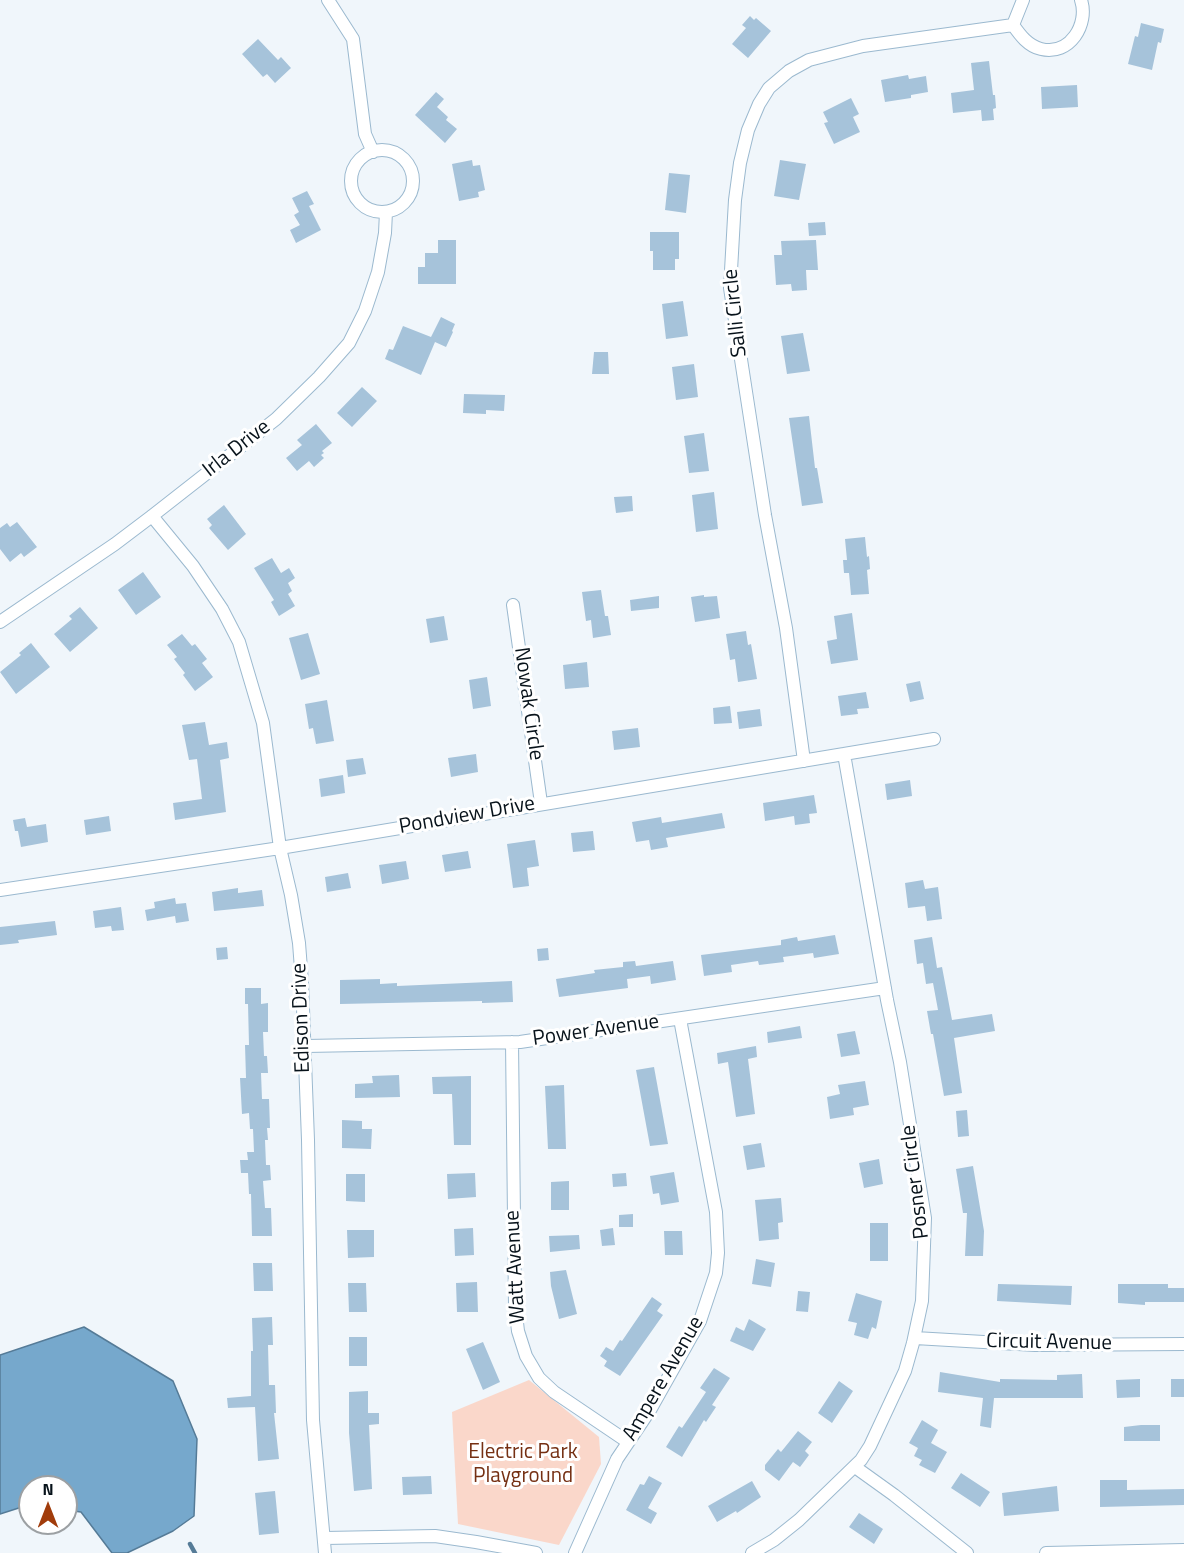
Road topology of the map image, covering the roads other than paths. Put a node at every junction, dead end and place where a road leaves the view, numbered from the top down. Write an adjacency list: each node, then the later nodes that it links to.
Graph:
1 (328, 0): 5 (street)
2 (1023, 0): 4 (street)
3 (1081, 0): 4 (street)
4 (1013, 25): 12 (street, Salli Circle)
5 (373, 152): 6 (street); 6 (street)
6 (386, 212): 7 (street, Irla Drive)
7 (152, 516): 9 (street, Irla Drive); 14 (street, Edison Drive)
8 (513, 604): 13 (street, Nowak Circle)
9 (0, 622)
10 (934, 739): 11 (street, Pondview Drive)
11 (844, 754): 12 (street, Pondview Drive); 16 (street, Posner Circle)
12 (804, 761): 13 (street, Pondview Drive)
13 (541, 803): 14 (street, Pondview Drive)
14 (280, 848): 15 (street, Pondview Drive); 19 (street, Edison Drive)
15 (0, 890)
16 (885, 988): 17 (street, Power Avenue); 20 (street, Posner Circle)
17 (680, 1018): 18 (street, Power Avenue); 22 (street, Ampere Avenue)
18 (512, 1042): 19 (street, Power Avenue); 22 (street, Watt Avenue)
19 (306, 1046): 24 (street, Edison Drive)
20 (915, 1338): 21 (street, Circuit Avenue); 23 (street, Posner Circle)
21 (1184, 1344)
22 (628, 1442): 28 (street, Ampere Avenue)
23 (855, 1467): 29 (street, Posner Circle); 30 (street)
24 (325, 1538): 26 (street, Edison Drive); 27 (street)
25 (1184, 1550): 31 (street)
26 (325, 1553)
27 (536, 1553)
28 (575, 1553)
29 (752, 1553)
30 (967, 1553)
31 (1046, 1553)

